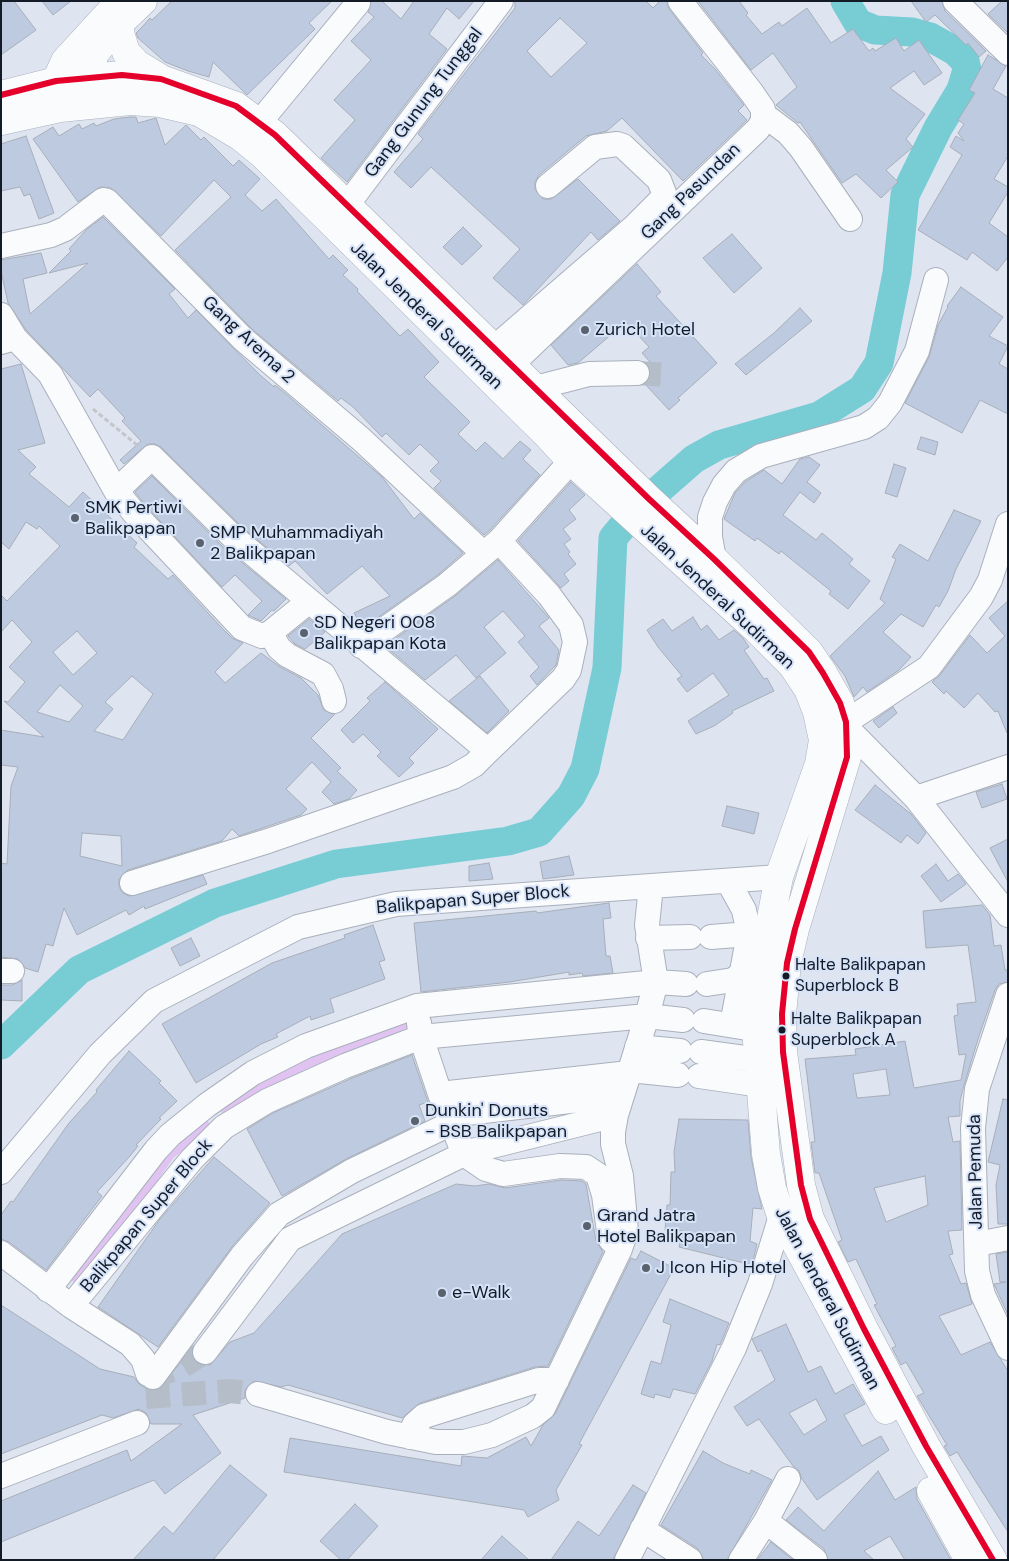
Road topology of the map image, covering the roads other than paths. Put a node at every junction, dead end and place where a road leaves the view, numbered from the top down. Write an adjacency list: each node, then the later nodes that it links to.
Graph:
1 (143, 1): 6 (main road)
2 (501, 1): 18 (street, Gang Gunung Tunggal)
3 (680, 1): 14 (street)
4 (358, 3): 16 (street)
5 (962, 4): 7 (street)
6 (120, 12): 8 (main road); 9 (main road); 10 (main road)
7 (1008, 53)
8 (88, 77): 9 (main road, Jalan Jenderal Sudirman); 10 (main road, Jalan Jenderal Sudirman); 12 (main road)
9 (161, 79): 16 (main road, Jalan Jenderal Sudirman)
10 (56, 81): 11 (main road, Jalan Jenderal Sudirman); 13 (main road)
11 (1, 95)
12 (92, 105): 13 (main road, Jalan Jenderal Sudirman); 27 (main road, Jalan Jenderal Sudirman)
13 (60, 108): 15 (main road, Jalan Jenderal Sudirman)
14 (764, 115): 19 (street); 24 (street, Gang Pasundan)
15 (1, 121)
16 (259, 123): 18 (main road, Jalan Jenderal Sudirman)
17 (548, 186): 24 (street)
18 (347, 205): 24 (main road, Jalan Jenderal Sudirman)
19 (850, 220)
20 (1, 246): 32 (street, Gang Arema 2)
21 (936, 280): 33 (street)
22 (1, 315): 23 (street)
23 (8, 340): 29 (street)
24 (503, 357): 26 (main road, Jalan Jenderal Sudirman)
25 (637, 373): 26 (street)
26 (535, 388): 28 (main road, Jalan Jenderal Sudirman)
27 (571, 461): 28 (main road, Jalan Jenderal Sudirman); 32 (street)
28 (608, 477): 31 (main road, Jalan Jenderal Sudirman)
29 (116, 491): 34 (street); 35 (street)
30 (1008, 524): 38 (street)
31 (676, 540): 33 (main road, Jalan Jenderal Sudirman); 42 (main road, Jalan Jenderal Sudirman)
32 (491, 547): 36 (street); 39 (street)
33 (714, 559): 38 (main road, Jalan Jenderal Sudirman)
34 (308, 602): 35 (street); 36 (street)
35 (270, 633): 37 (street)
36 (361, 646): 39 (street)
37 (334, 702)
38 (847, 726): 41 (street); 88 (main road, Jalan Jenderal Sudirman)
39 (488, 751): 44 (street)
40 (1008, 767): 41 (street)
41 (916, 798): 46 (street)
42 (780, 877): 43 (street, Balikpapan Super Block); 49 (main road, Jalan Jenderal Sudirman)
43 (728, 881): 45 (street, Balikpapan Super Block); 47 (street)
44 (132, 883)
45 (651, 886): 48 (street); 63 (street, Balikpapan Super Block)
46 (1008, 915)
47 (749, 934): 48 (street); 49 (street)
48 (648, 938): 50 (street)
49 (750, 977): 50 (street, Balikpapan Super Block); 54 (main road, Jalan Jenderal Sudirman)
50 (656, 982): 52 (street, Balikpapan Super Block); 53 (street)
51 (1008, 995): 68 (street, Jalan Pemuda)
52 (415, 998): 55 (street); 59 (street, Balikpapan Super Block)
53 (647, 1016): 54 (street, Balikpapan Super Block); 55 (street, Balikpapan Super Block); 56 (street)
54 (744, 1027): 57 (main road, Jalan Jenderal Sudirman)
55 (421, 1037): 60 (street); 61 (street, Balikpapan Super Block)
56 (637, 1047): 57 (street); 58 (street)
57 (760, 1072): 58 (street); 65 (main road, Jalan Jenderal Sudirman)
58 (624, 1088): 60 (street); 62 (street); 69 (street)
59 (204, 1101): 61 (street, Balikpapan Super Block); 71 (street, Balikpapan Super Block)
60 (447, 1111): 62 (street); 64 (street, Balikpapan Super Block)
61 (225, 1130): 72 (street, Balikpapan Super Block)
62 (464, 1154): 66 (street); 69 (street)
63 (1, 1172)
64 (278, 1212): 66 (street); 72 (street, Balikpapan Super Block)
65 (781, 1216): 82 (street); 87 (main road, Jalan Jenderal Sudirman)
66 (290, 1238): 74 (street)
67 (1008, 1238): 68 (street)
68 (977, 1244): 73 (street, Jalan Pemuda)
69 (620, 1250): 75 (street)
70 (1, 1253): 71 (street, Balikpapan Super Block)
71 (48, 1290): 72 (street, Balikpapan Super Block)
72 (71, 1306)
73 (1008, 1348)
74 (205, 1352)
75 (557, 1380): 78 (street); 78 (street)
76 (258, 1394): 78 (street)
77 (137, 1424): 79 (street)
78 (410, 1437)
79 (1, 1476)
80 (788, 1479): 81 (street)
81 (766, 1521): 85 (street); 86 (street)
82 (642, 1529): 83 (street); 84 (street)
83 (627, 1560)
84 (690, 1560)
85 (742, 1560)
86 (815, 1560)
87 (969, 1560)
88 (993, 1560)

